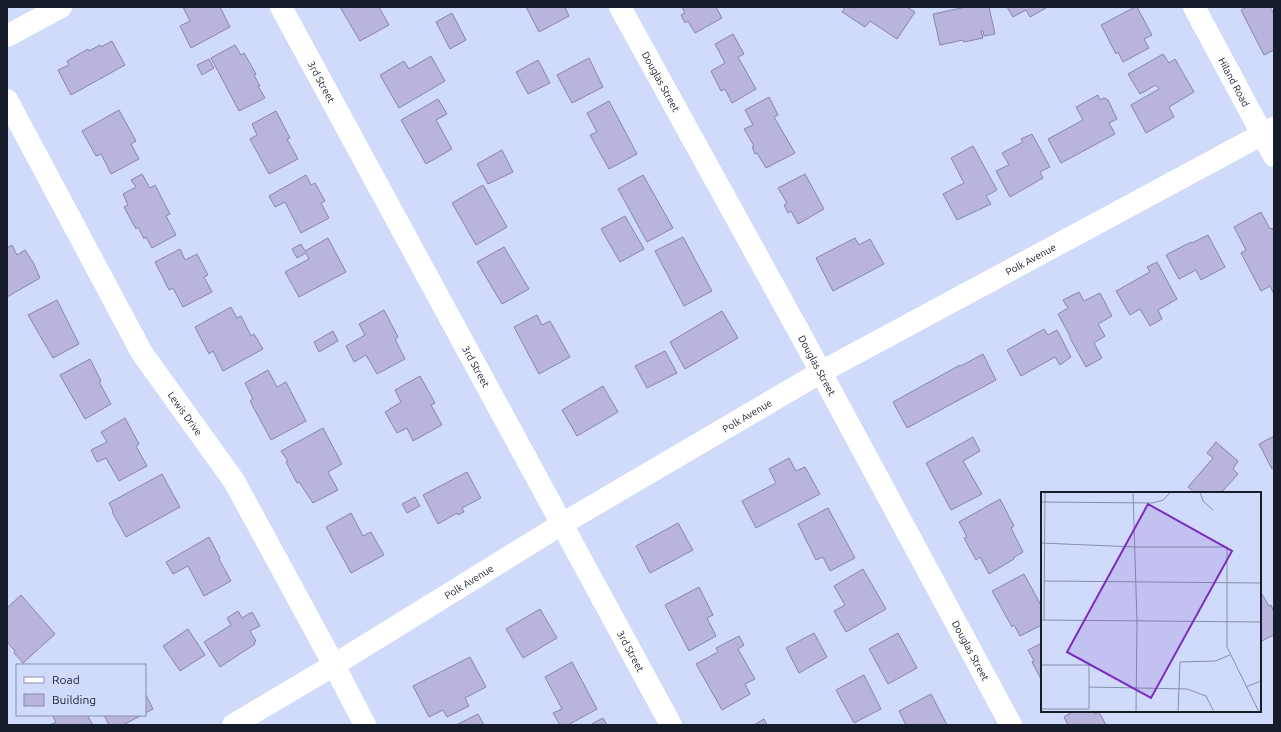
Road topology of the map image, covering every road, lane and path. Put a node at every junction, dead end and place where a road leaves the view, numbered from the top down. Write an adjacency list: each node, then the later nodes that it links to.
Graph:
1 (61, 7): 5 (street)
2 (281, 7): 10 (street, 3rd Street)
3 (620, 7): 9 (street, Douglas Street)
4 (1194, 7): 7 (street, Hiland Road)
5 (7, 36)
6 (7, 100): 11 (street, Lewis Drive)
7 (1268, 131): 8 (street, Hiland Road); 9 (street, Polk Avenue)
8 (1274, 156)
9 (821, 372): 10 (street, Polk Avenue); 15 (street, Douglas Street)
10 (562, 524): 11 (street, Polk Avenue); 14 (street, 3rd Street)
11 (334, 666): 12 (street, Polk Avenue); 13 (street, Lewis Drive)
12 (233, 725)
13 (365, 725)
14 (671, 725)
15 (1011, 725)

